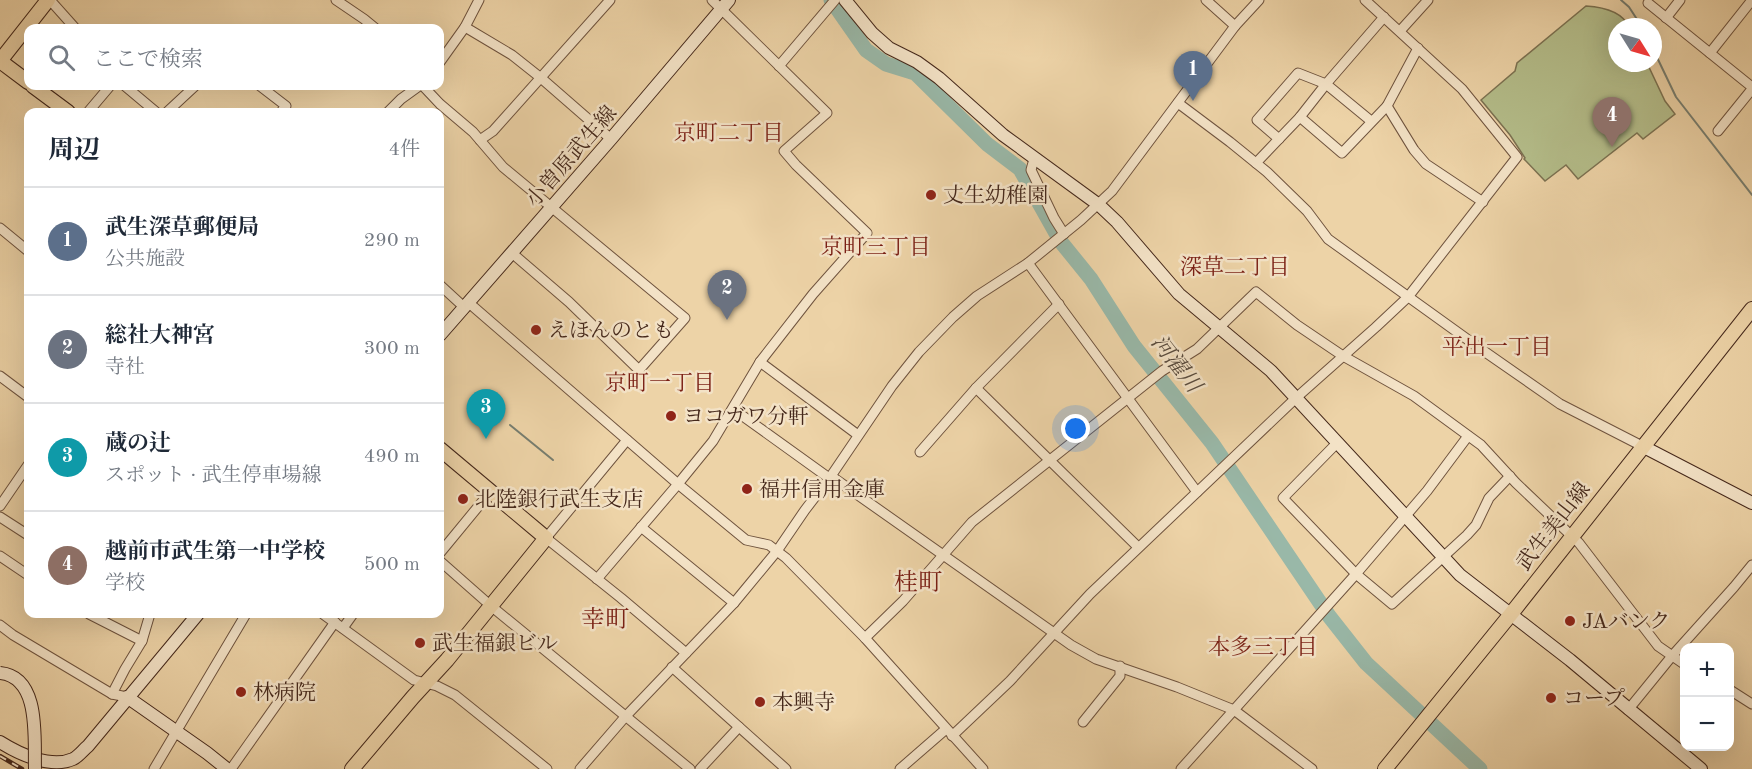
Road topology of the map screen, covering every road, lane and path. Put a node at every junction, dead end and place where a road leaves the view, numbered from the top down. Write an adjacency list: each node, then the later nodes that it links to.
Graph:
1 (49, 0): 17 (main road); 18 (street)
2 (336, 0): 19 (street)
3 (478, 0): 20 (street)
4 (610, 0): 29 (street)
5 (835, 0): 28 (street)
6 (845, 0): 54 (street)
7 (1206, 0): 21 (street)
8 (1259, 0): 21 (street)
9 (1365, 0): 15 (street)
10 (1428, 0): 23 (street)
11 (1680, 0): 16 (street)
12 (1752, 0): 25 (street)
13 (721, 3): 28 (street); 51 (street, 小曽原武生線)
14 (1648, 3): 16 (street)
15 (1384, 17): 23 (street); 31 (street)
16 (1666, 18): 25 (street)
17 (30, 24)
18 (71, 24)
19 (370, 24)
20 (465, 27): 26 (street); 29 (street)
21 (1235, 27): 40 (street)
22 (24, 31): 27 (main road)
23 (1400, 31): 24 (street)
24 (1418, 48): 41 (street); 56 (street)
25 (1710, 53): 32 (street)
26 (444, 56)
27 (0, 61): 30 (main road)
28 (779, 66): 72 (street)
29 (541, 78): 51 (street); 53 (street)
30 (24, 79)
31 (1326, 84): 48 (street); 49 (street); 52 (street)
32 (1752, 88): 50 (street)
33 (38, 90): 42 (main road)
34 (107, 90): 43 (street)
35 (130, 90): 44 (street)
36 (191, 90): 45 (street)
37 (265, 90): 46 (street)
38 (413, 90): 47 (street)
39 (427, 90): 53 (street)
40 (1178, 103): 55 (street); 57 (street)
41 (1387, 106): 49 (street); 56 (street)
42 (63, 108)
43 (91, 108)
44 (151, 108)
45 (171, 108)
46 (284, 108)
47 (392, 108)
48 (1300, 117): 49 (street); 52 (street)
49 (1371, 121)
50 (1718, 131)
51 (611, 139): 58 (street, 小曽原武生線)
52 (1279, 139): 55 (street)
53 (480, 140): 58 (street)
54 (1034, 159): 57 (street); 60 (street)
55 (1256, 163): 65 (street)
56 (1482, 202): 65 (street)
57 (1099, 205): 60 (street); 69 (street)
58 (552, 207): 62 (street, 小曽原武生線); 62 (street)
59 (0, 228): 61 (street)
60 (1064, 234): 63 (street)
61 (24, 248)
62 (512, 254): 67 (street, 小曽原武生線)
63 (1028, 263): 66 (street); 79 (street)
64 (444, 288): 67 (street)
65 (1408, 297): 71 (street); 83 (street)
66 (1059, 304): 74 (street); 76 (street)
67 (467, 305): 70 (street, 小曽原武生線); 81 (street)
68 (1752, 309): 83 (main road, 武生美山線)
69 (1219, 327): 71 (street); 76 (street); 77 (street)
70 (444, 331)
71 (1343, 356): 77 (street); 80 (street)
72 (760, 362): 78 (street); 79 (street)
73 (0, 376): 75 (street)
74 (976, 387): 85 (street); 86 (street)
75 (24, 394)
76 (1128, 398): 86 (street); 93 (street)
77 (1296, 398): 82 (street); 93 (street)
78 (733, 409): 89 (street); 90 (street)
79 (858, 435): 89 (street)
80 (1468, 436): 88 (street); 97 (street)
81 (627, 440): 90 (street); 102 (street)
82 (1337, 443): 97 (street); 112 (street)
83 (1642, 446): 95 (street); 101 (main road, 武生美山線)
84 (444, 452): 92 (main road)
85 (920, 452)
86 (1050, 461): 103 (street); 106 (street)
87 (24, 471): 94 (street)
88 (1510, 476): 101 (street); 108 (street)
89 (830, 477): 105 (street); 106 (street)
90 (678, 484): 99 (street); 105 (street)
91 (0, 488): 94 (street)
92 (490, 491): 102 (main road); 104 (street)
93 (1197, 492): 103 (street)
94 (9, 494): 96 (street)
95 (1752, 502)
96 (0, 506)
97 (1405, 516): 108 (street); 112 (street)
98 (0, 517): 100 (street)
99 (641, 527): 113 (street); 114 (street)
100 (24, 532)
101 (1572, 536): 116 (main road, 武生美山線); 130 (street)
102 (546, 538): 113 (street); 115 (main road)
103 (1138, 547): 126 (street)
104 (444, 548)
105 (777, 551): 114 (street); 127 (street)
106 (943, 555): 126 (street); 127 (street)
107 (0, 556): 111 (street)
108 (1444, 557): 112 (street); 116 (street)
109 (444, 565): 115 (street)
110 (1752, 565): 130 (street)
111 (24, 572)
112 (1356, 574): 140 (street)
113 (597, 579): 129 (street)
114 (734, 603): 129 (street)
115 (491, 606): 135 (main road); 142 (street)
116 (1511, 614): 141 (street); 161 (main road, 武生美山線)
117 (97, 618): 128 (street)
118 (148, 618): 128 (street)
119 (195, 618): 138 (street)
120 (244, 618): 145 (street)
121 (328, 618): 123 (street)
122 (350, 618): 125 (street)
123 (335, 622): 125 (street); 150 (street)
124 (0, 625): 137 (street)
125 (343, 628): 135 (street)
126 (1054, 634): 132 (street); 146 (street)
127 (865, 638): 146 (street)
128 (142, 641): 137 (street)
129 (686, 653): 133 (street)
130 (1672, 656): 131 (street); 141 (street)
131 (1680, 661)
132 (1120, 666): 140 (street); 143 (street)
133 (672, 667): 142 (street); 144 (street)
134 (0, 673): 148 (street, bridge)
135 (426, 683): 151 (main road); 152 (street)
136 (1734, 693): 139 (street)
137 (112, 694): 138 (street)
138 (127, 698): 145 (street); 147 (street)
139 (1752, 704)
140 (1234, 710): 159 (street); 160 (street)
141 (1628, 710): 162 (street)
142 (625, 717): 153 (street); 154 (street)
143 (1083, 722)
144 (739, 727): 155 (street); 156 (street)
145 (176, 732): 149 (street); 150 (street)
146 (949, 733): 157 (street); 158 (street)
147 (0, 742)
148 (35, 769)
149 (154, 769)
150 (229, 769)
151 (352, 769)
152 (547, 769)
153 (580, 769)
154 (690, 769)
155 (700, 769)
156 (786, 769)
157 (901, 769)
158 (983, 769)
159 (1181, 769)
160 (1312, 769)
161 (1385, 769)
162 (1701, 769)

